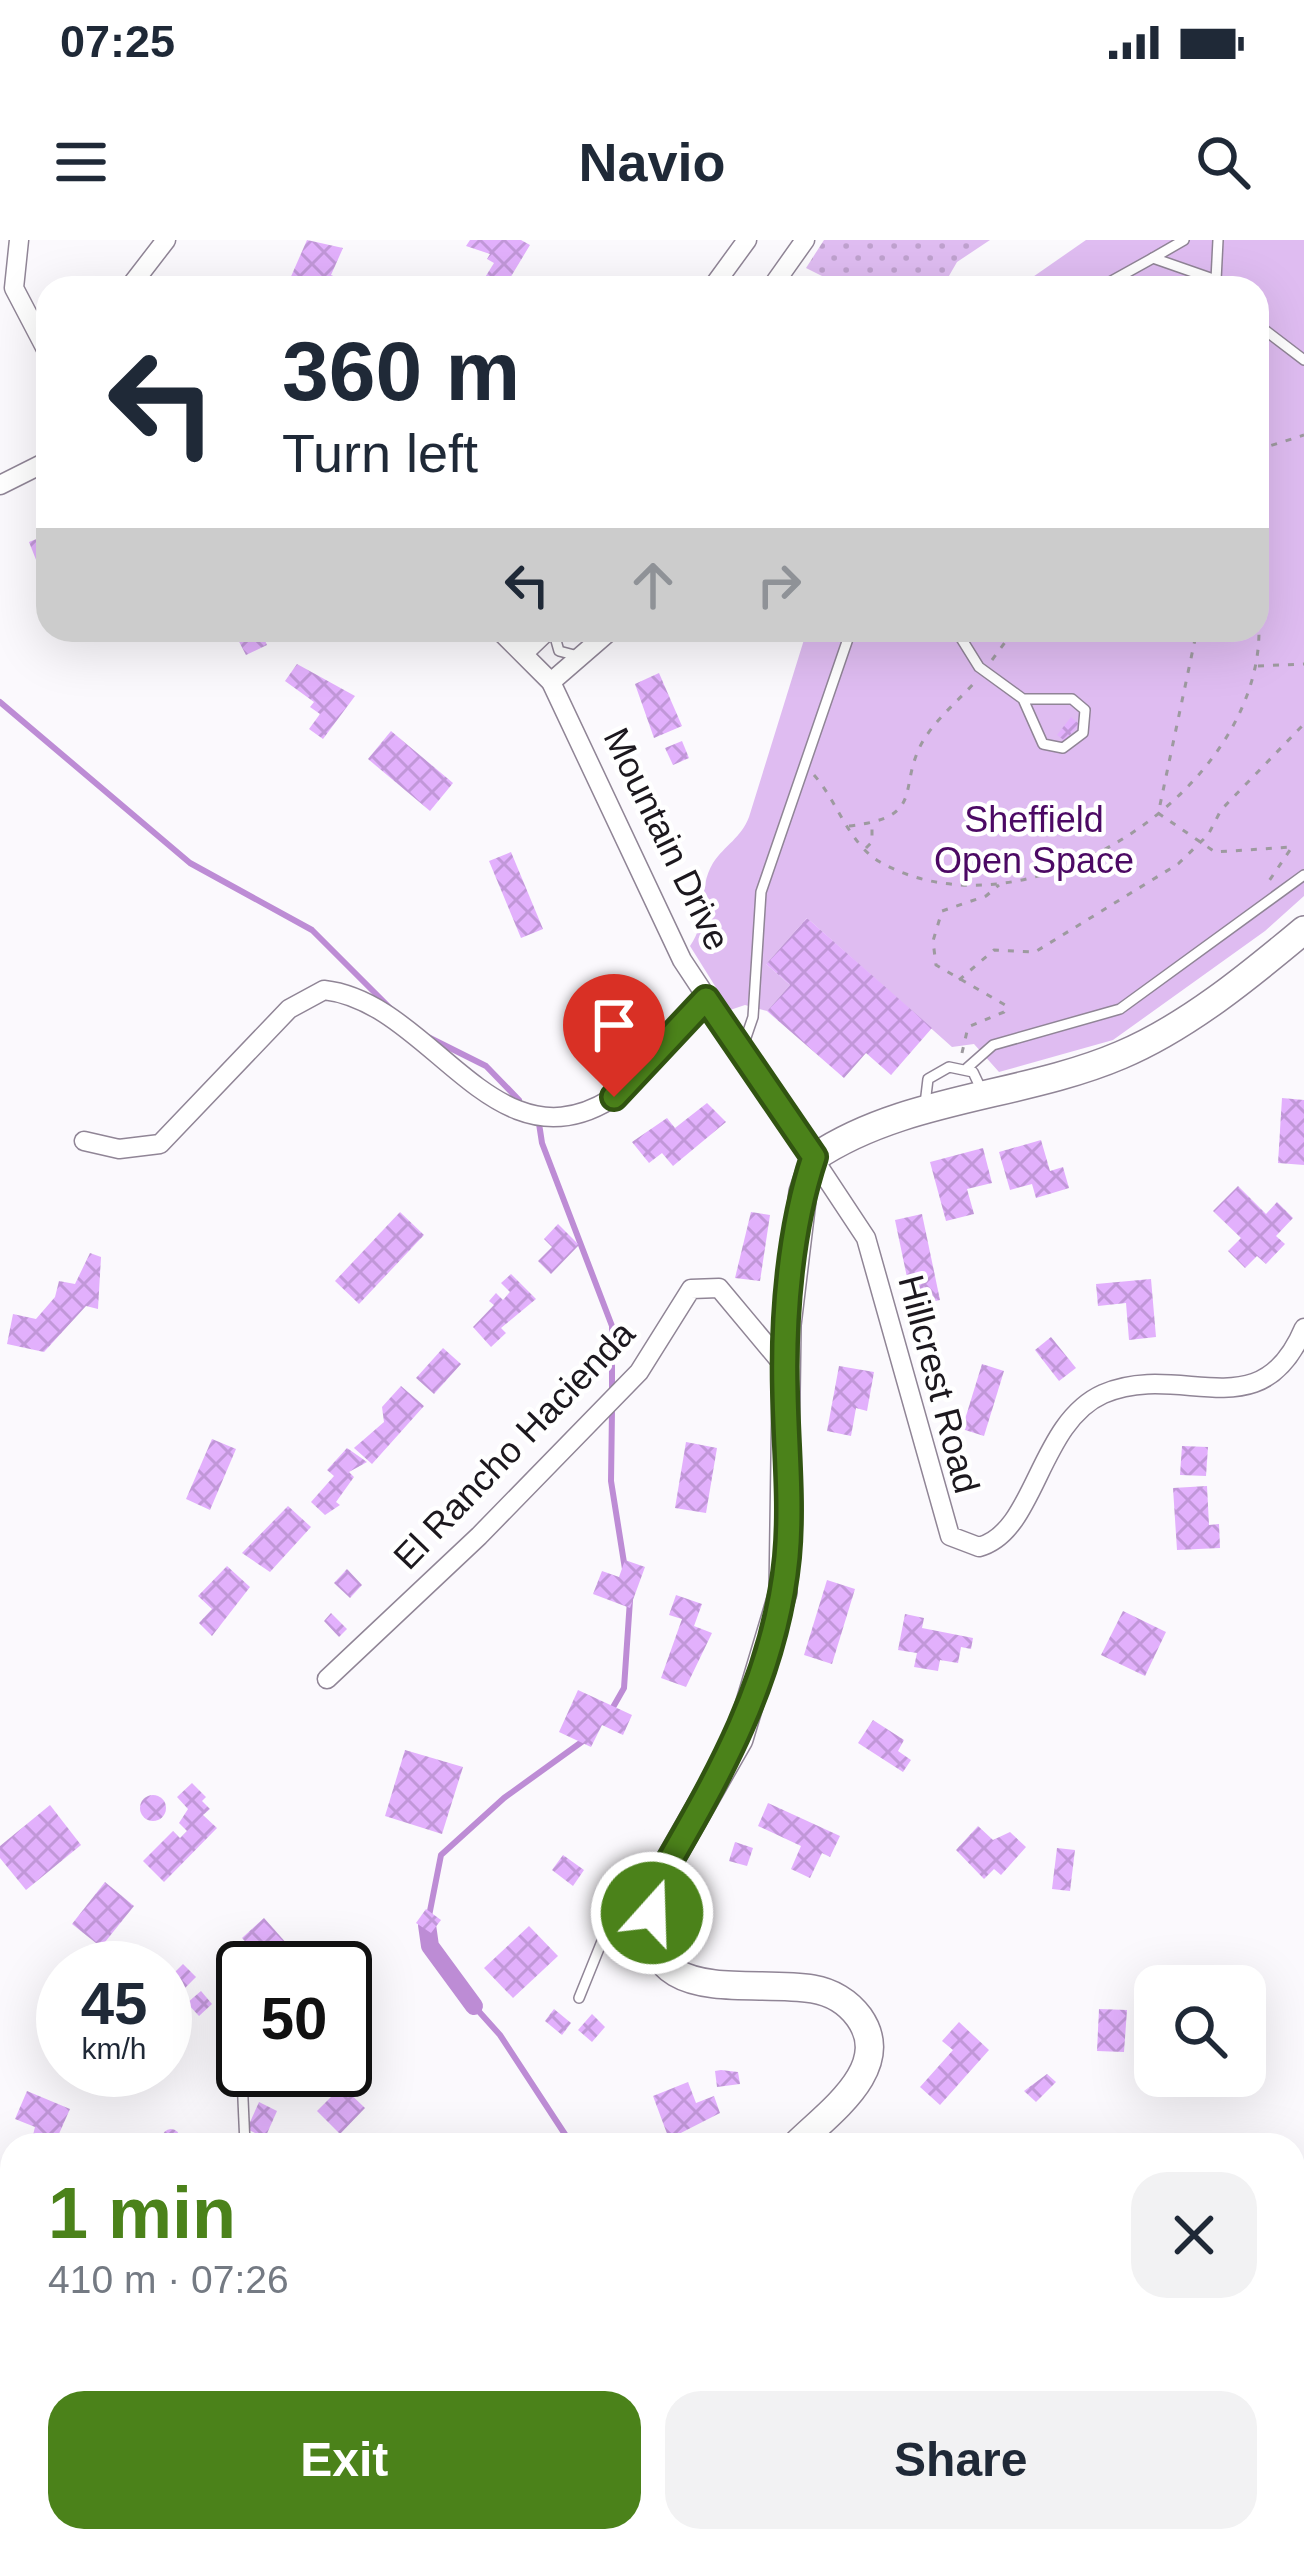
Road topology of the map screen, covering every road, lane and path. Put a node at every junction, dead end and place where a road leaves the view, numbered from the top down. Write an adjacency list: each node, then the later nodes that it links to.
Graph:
1 (19, 240): 14 (street)
2 (166, 240): 8 (street)
3 (747, 240): 9 (street)
4 (805, 240): 10 (street)
5 (1184, 240): 7 (lane)
6 (1218, 240): 13 (lane)
7 (1154, 258): 11 (lane); 12 (lane)
8 (138, 276)
9 (721, 276)
10 (780, 276)
11 (1121, 276)
12 (1199, 276)
13 (1219, 276)
14 (36, 330)
15 (1269, 333): 16 (lane)
16 (1304, 360)
17 (1304, 435): 18 (path)
18 (1269, 446)
19 (36, 467): 20 (street)
20 (0, 485)
21 (513, 642): 30 (street, Mountain Drive)
22 (536, 642): 30 (street)
23 (556, 642): 31 (lane)
24 (600, 642): 31 (street)
25 (847, 642): 38 (lane)
26 (964, 642): 34 (lane)
27 (1005, 642): 34 (path)
28 (1195, 642): 39 (path)
29 (1258, 642): 33 (path)
30 (525, 652): 35 (street, Mountain Drive)
31 (587, 656): 35 (street)
32 (1304, 664): 33 (path)
33 (1258, 666): 39 (path)
34 (983, 671): 36 (lane); 40 (path)
35 (551, 682): 51 (street, Mountain Drive)
36 (1023, 698): 36 (lane)
37 (1304, 724): 42 (path)
38 (804, 766): 41 (path); 52 (lane)
39 (1157, 812): 42 (path); 46 (path)
40 (872, 825): 41 (path); 43 (path)
41 (847, 826): 43 (path)
42 (1199, 843): 47 (path); 50 (path)
43 (865, 849): 45 (path)
44 (1304, 875): 47 (lane)
45 (969, 884): 46 (path); 48 (path)
46 (999, 885): 48 (path)
47 (1275, 897): 53 (lane)
48 (973, 901): 50 (path)
49 (1304, 930): 54 (main road)
50 (958, 980): 53 (path)
51 (706, 999): 52 (street, Mountain Drive); 56 (street)
52 (742, 1049): 57 (street, Mountain Drive)
53 (963, 1067): 54 (lane); 55 (lane)
54 (984, 1096): 55 (main road)
55 (926, 1112): 57 (main road)
56 (84, 1141)
57 (814, 1157): 58 (street, Hillcrest Road); 59 (main road)
58 (1304, 1328)
59 (785, 1367): 60 (street, El Rancho Hacienda); 61 (main road)
60 (327, 1678)
61 (654, 1892): 62 (lane); 65 (main road)
62 (579, 1998)
63 (243, 2097): 64 (lane)
64 (245, 2133)
65 (807, 2133)

